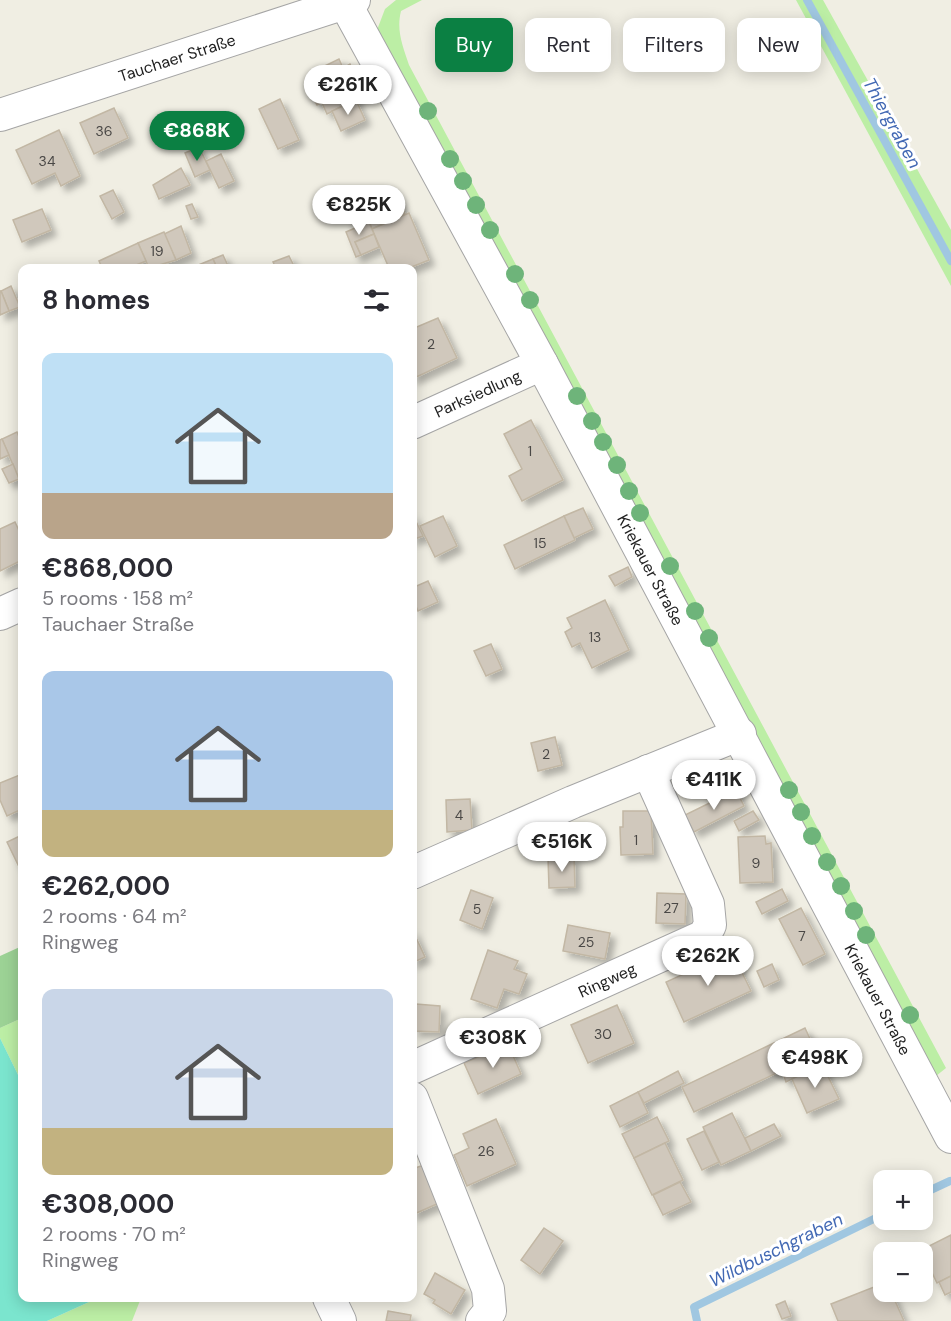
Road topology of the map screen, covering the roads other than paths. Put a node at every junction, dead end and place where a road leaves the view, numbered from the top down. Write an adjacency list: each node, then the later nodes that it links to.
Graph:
1 (349, 1): 2 (street, Tauchaer Straße); 3 (street, Kriekauer Straße)
2 (0, 115)
3 (542, 364): 4 (street, Parksiedlung); 7 (street, Kriekauer Straße)
4 (417, 421)
5 (18, 606): 6 (street)
6 (0, 614)
7 (740, 734): 8 (street); 12 (street, Kriekauer Straße)
8 (648, 771): 9 (street); 10 (street, Ringweg)
9 (417, 871)
10 (417, 1066)
11 (417, 1111): 15 (street)
12 (951, 1137)
13 (331, 1302): 14 (street)
14 (340, 1321)
15 (482, 1321)

